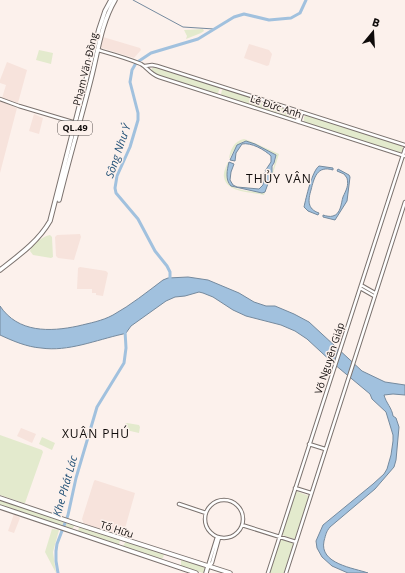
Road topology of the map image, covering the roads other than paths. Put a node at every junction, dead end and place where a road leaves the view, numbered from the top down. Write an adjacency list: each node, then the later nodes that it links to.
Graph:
1 (111, 0): 8 (main road, Phạm Văn Đồng / QL.49)
2 (115, 0): 3 (main road, Phạm Văn Đồng / QL.49)
3 (98, 50): 4 (street, Lê Đức Anh); 8 (main road, Phạm Văn Đồng / QL.49)
4 (144, 66): 6 (street, Lê Đức Anh); 7 (street, Lê Đức Anh)
5 (0, 99): 8 (street)
6 (301, 112): 7 (street); 9 (street, Lê Đức Anh)
7 (298, 121): 11 (street, Lê Đức Anh)
8 (78, 124): 13 (main road, Phạm Văn Đồng / QL.49)
9 (405, 145)
10 (405, 149): 11 (street, Võ Nguyên Giáp)
11 (404, 155): 14 (street, Võ Nguyên Giáp)
12 (405, 202): 15 (street)
13 (0, 270)
14 (360, 287): 15 (street); 16 (street, Võ Nguyên Giáp)
15 (375, 294): 17 (street)
16 (309, 444): 17 (street); 18 (street, Võ Nguyên Giáp)
17 (325, 449): 19 (street)
18 (295, 488): 19 (street); 26 (street, Võ Nguyên Giáp)
19 (311, 493): 28 (street)
20 (0, 498): 27 (main road, Tố Hữu)
21 (178, 504): 23 (street)
22 (0, 507): 29 (main road, Tố Hữu)
23 (206, 513): 24 (street); 25 (street)
24 (242, 525): 25 (street); 26 (street)
25 (218, 537): 32 (street)
26 (280, 537): 28 (street); 36 (street, Võ Nguyên Giáp)
27 (123, 539): 29 (main road); 30 (main road, Tố Hữu)
28 (296, 542): 37 (street)
29 (120, 548): 31 (main road, Tố Hữu)
30 (174, 555): 31 (main road); 32 (main road, Tố Hữu)
31 (171, 565): 33 (main road, Tố Hữu)
32 (208, 566): 34 (main road); 35 (main road, Tố Hữu)
33 (196, 573)
34 (206, 573)
35 (230, 573)
36 (268, 573)
37 (286, 573)

